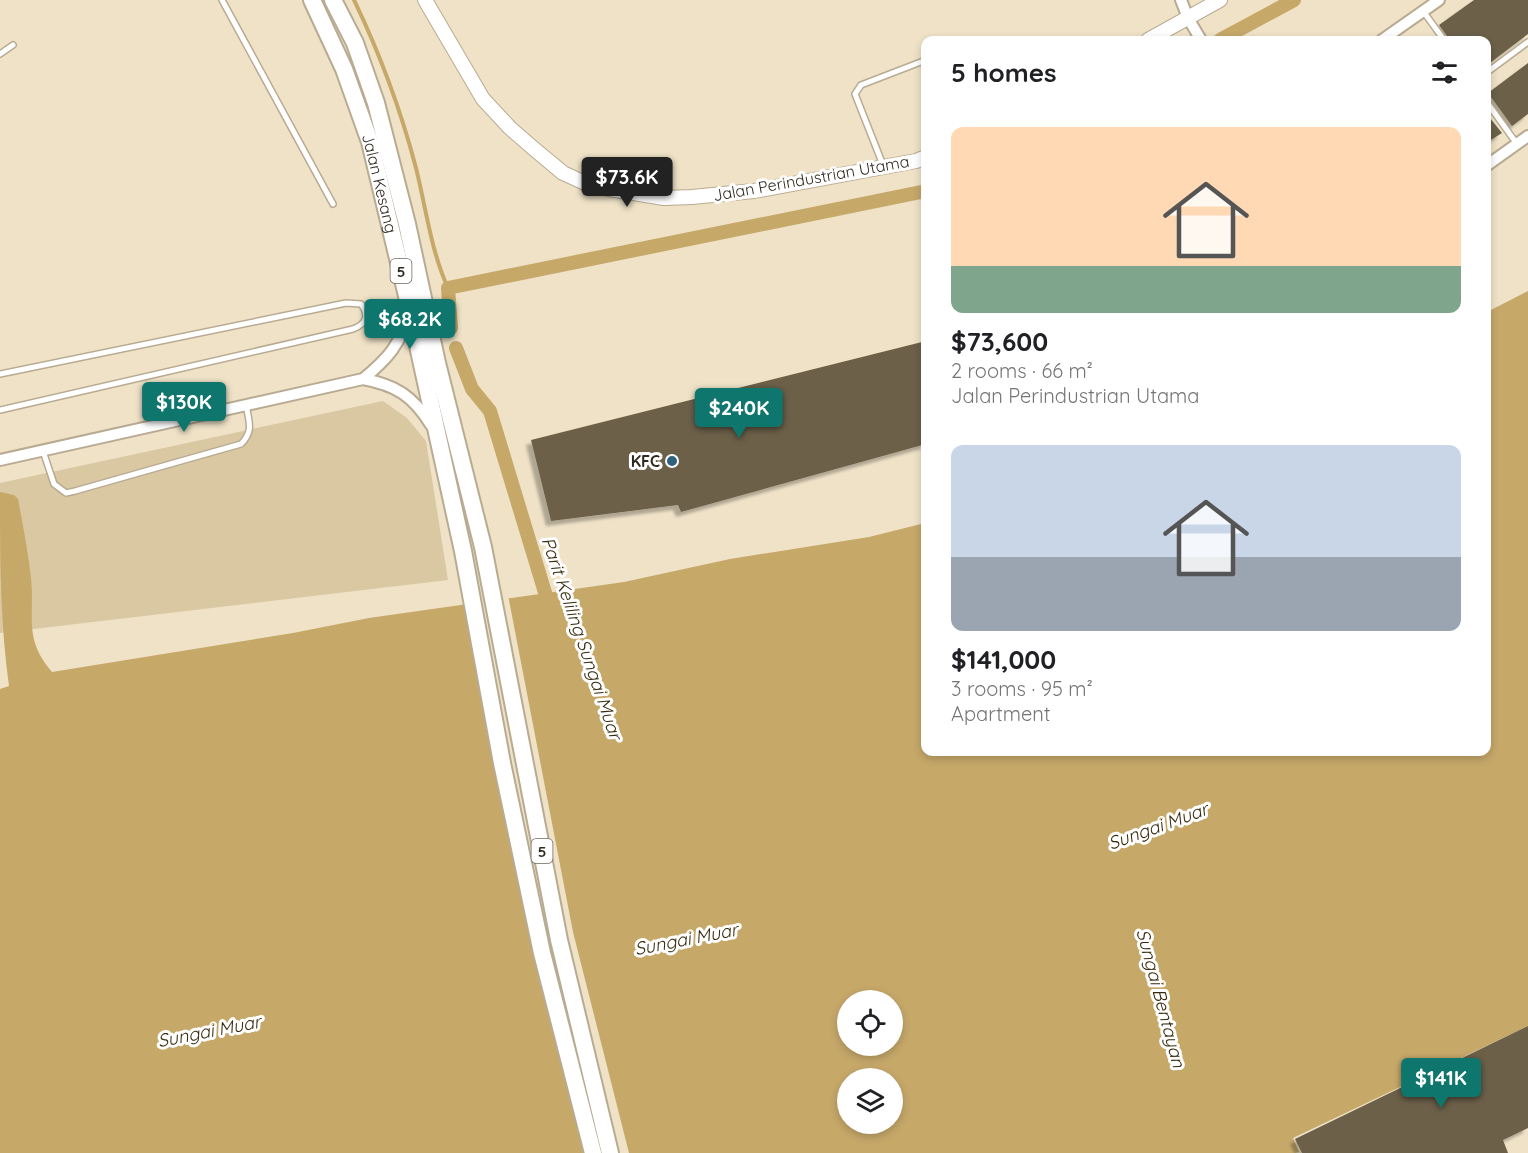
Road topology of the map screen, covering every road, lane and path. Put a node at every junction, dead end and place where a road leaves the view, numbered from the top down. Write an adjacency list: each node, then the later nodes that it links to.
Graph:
1 (222, 0): 25 (lane)
2 (312, 0): 26 (main road, Jalan Kesang / 5)
3 (333, 0): 35 (main road, Jalan Kesang / 5)
4 (425, 0): 24 (street, Jalan Perindustrian Utama)
5 (1181, 0): 9 (street)
6 (1220, 0): 9 (street)
7 (1439, 0): 8 (street)
8 (1423, 11): 12 (street); 13 (lane)
9 (1188, 18): 10 (street); 11 (street)
10 (1155, 36)
11 (1198, 36)
12 (1388, 36)
13 (1441, 36)
14 (1528, 42): 18 (lane)
15 (14, 45): 16 (lane)
16 (0, 54)
17 (921, 62): 24 (lane)
18 (1491, 70)
19 (1491, 108): 21 (lane)
20 (1528, 136): 21 (street)
21 (1517, 144): 23 (street)
22 (921, 158): 24 (street, Jalan Perindustrian Utama)
23 (1491, 162)
24 (884, 166)
25 (333, 204)
26 (407, 296): 28 (street); 31 (main road, Jalan Kesang / 5)
27 (0, 374): 30 (lane)
28 (363, 379): 29 (street); 31 (street)
29 (246, 405): 32 (street); 32 (lane)
30 (0, 410)
31 (436, 433): 34 (main road, Jalan Kesang / 5)
32 (43, 450): 33 (street)
33 (0, 460)
34 (593, 1153)
35 (610, 1153)

